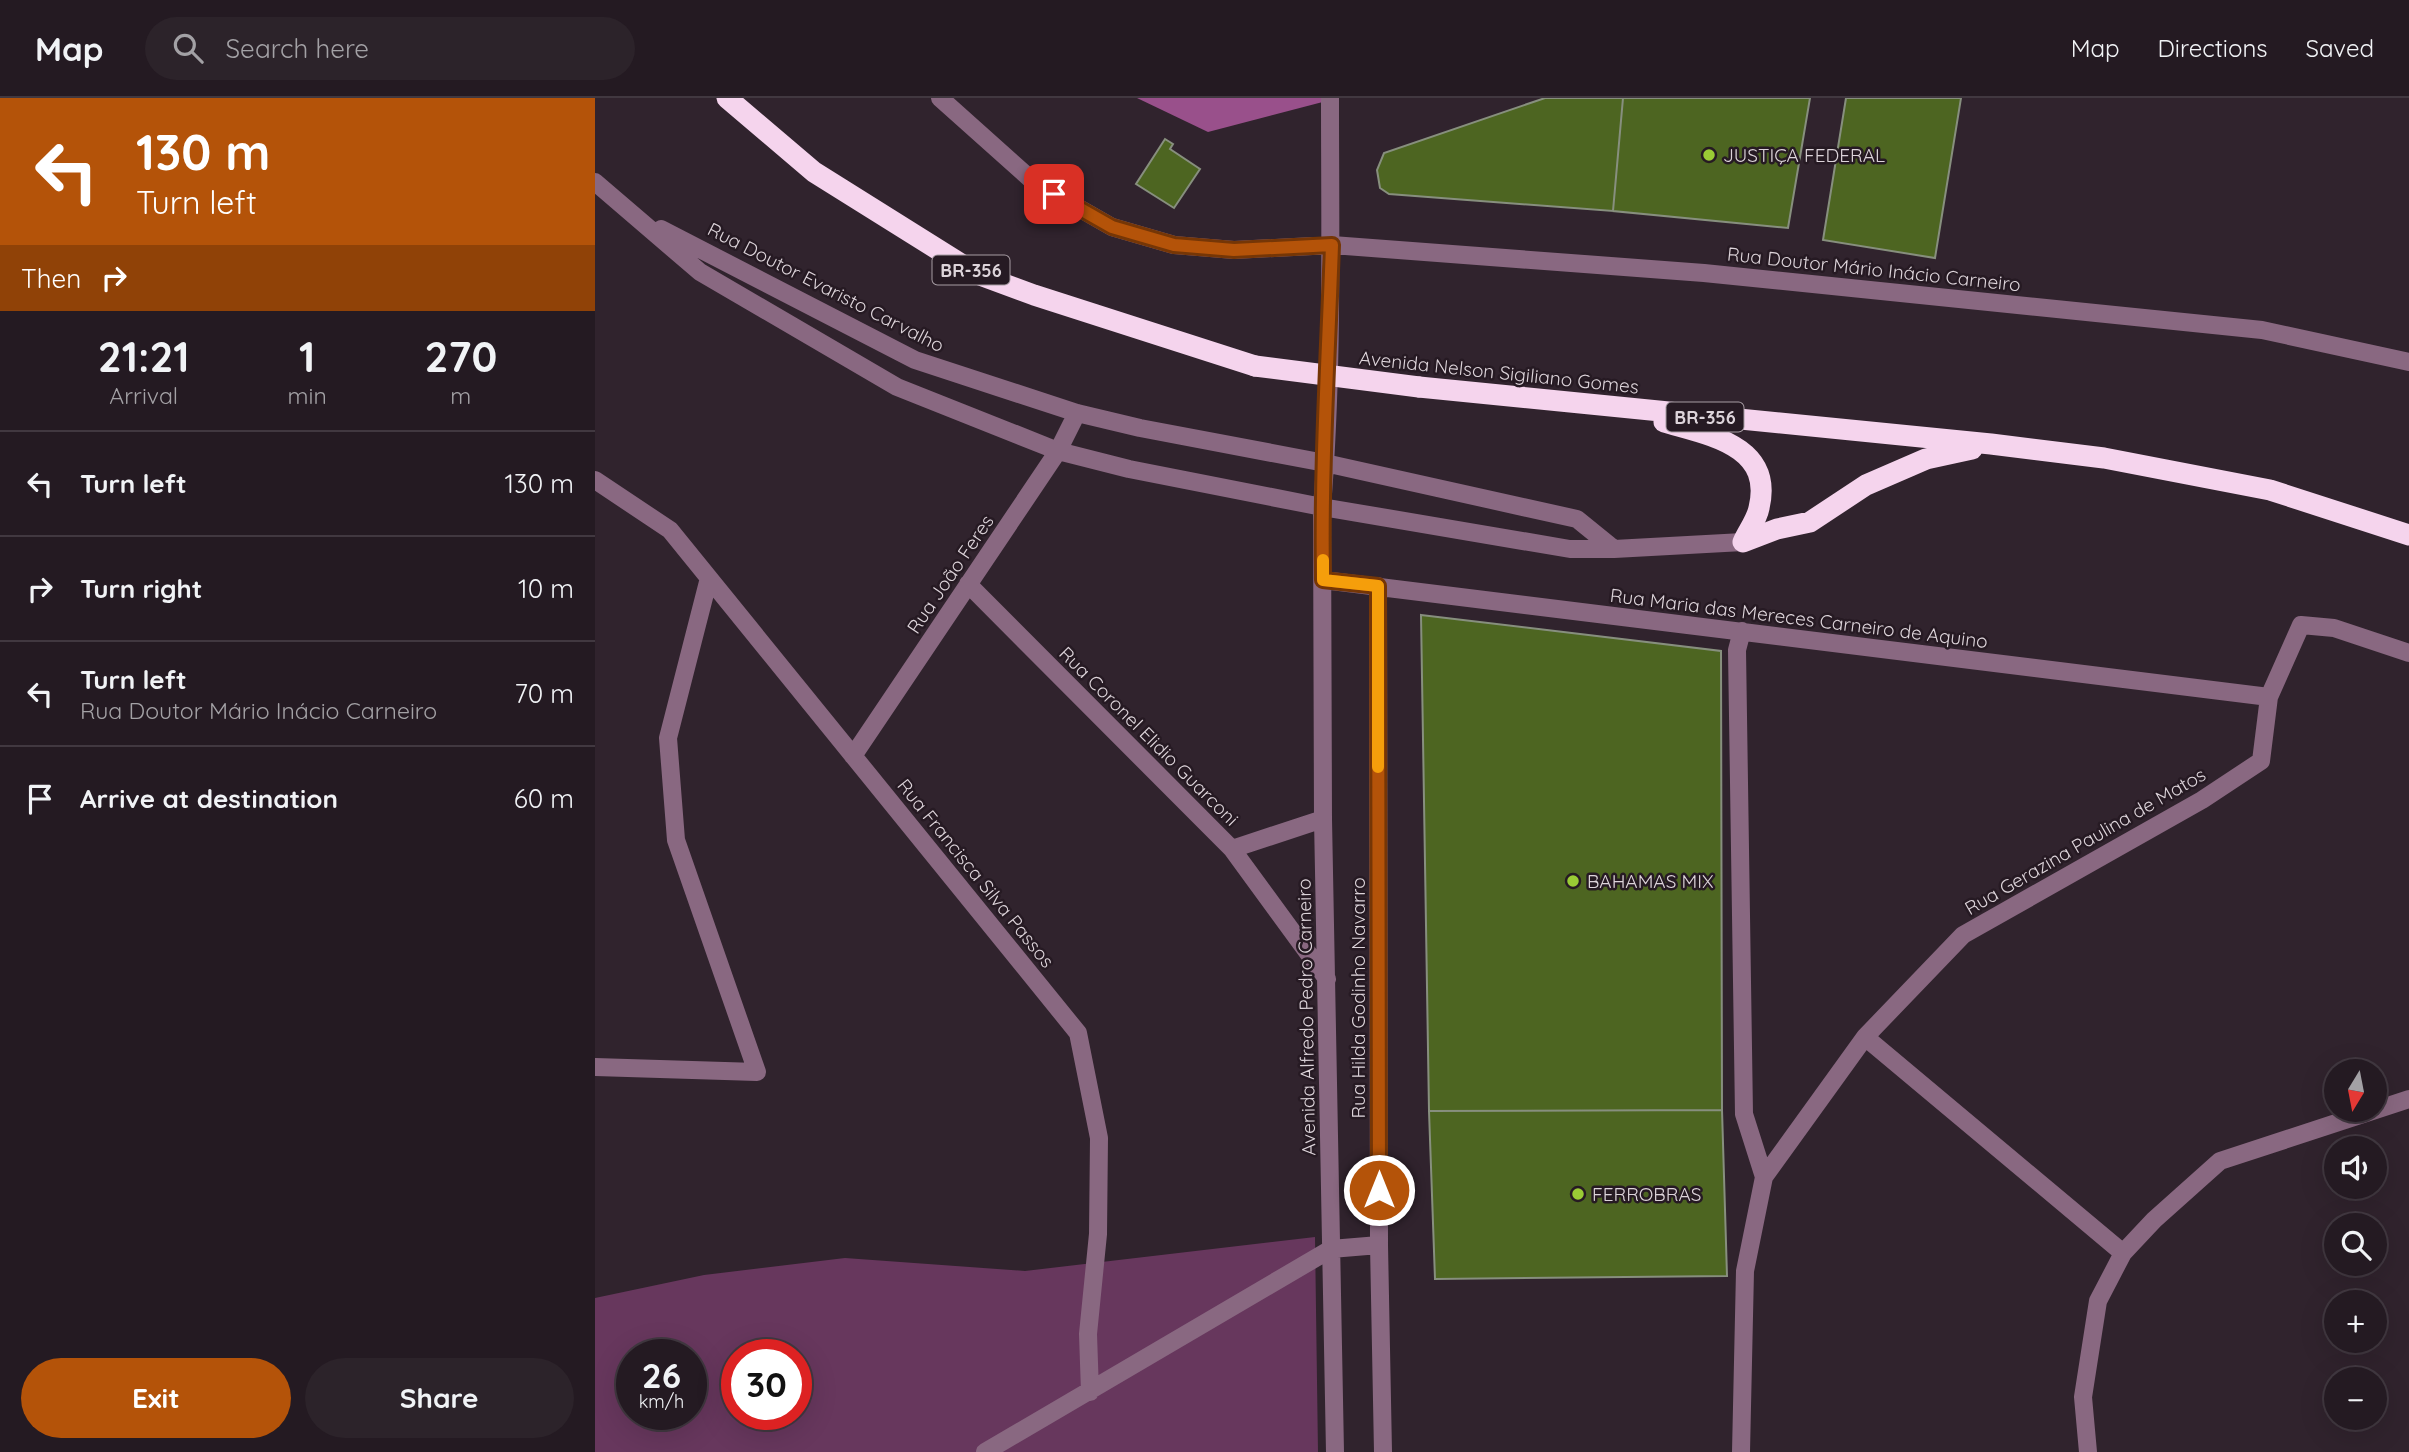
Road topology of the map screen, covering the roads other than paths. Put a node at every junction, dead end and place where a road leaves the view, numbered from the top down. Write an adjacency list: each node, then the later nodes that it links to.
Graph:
1 (727, 98): 8 (highway, Avenida Nelson Sigiliano Gomes / BR-356, bridge)
2 (940, 98): 6 (street, Rua Doutor Mário Inácio Carneiro)
3 (1330, 98): 6 (street)
4 (595, 182): 5 (street, Rua Doutor Evaristo Carvalho)
5 (638, 217): 9 (street, Rua Doutor Evaristo Carvalho); 11 (street, Rua Doutor Evaristo Carvalho)
6 (1332, 245): 7 (street, Rua Doutor Mário Inácio Carneiro); 12 (street, Avenida Alfredo Pedro Carneiro)
7 (2409, 362)
8 (1615, 408): 10 (highway, Avenida Nelson Sigiliano Gomes / BR-356); 16 (highway)
9 (1077, 413): 11 (street, Rua João Feres); 12 (street, Rua Doutor Evaristo Carvalho)
10 (1991, 444): 15 (highway, Avenida Nelson Sigiliano Gomes / BR-356); 16 (highway)
11 (1058, 451): 14 (street, Rua Doutor Evaristo Carvalho); 20 (street, Rua João Feres)
12 (1325, 463): 14 (street, Avenida Alfredo Pedro Carneiro); 17 (street, Rua Doutor Evaristo Carvalho)
13 (595, 480): 18 (street, Rua Francisca Silva Passos)
14 (1322, 507): 17 (street, Rua Doutor Evaristo Carvalho); 19 (street, Avenida Alfredo Pedro Carneiro)
15 (2409, 535)
16 (1743, 542): 17 (street, Rua Doutor Evaristo Carvalho)
17 (1614, 549)
18 (709, 578): 25 (street, Rua Francisca Silva Passos); 30 (street)
19 (1323, 580): 21 (street, Rua Maria das Mereces Carneiro de Aquino); 26 (street, Avenida Alfredo Pedro Carneiro)
20 (968, 584): 25 (street, Rua João Feres); 27 (street, Rua Coronel Elidio Guarconi)
21 (1378, 586): 22 (street, Rua Maria das Mereces Carneiro de Aquino); 33 (street, Rua Hilda Godinho Navarro)
22 (1742, 631): 24 (street, Rua Maria das Mereces Carneiro de Aquino); 32 (street)
23 (2409, 653): 24 (street)
24 (2269, 697): 29 (street, Rua Gerazina Paulina de Matos)
25 (853, 756): 36 (street, Rua Francisca Silva Passos)
26 (1323, 819): 27 (street, Rua Coronel Elidio Guarconi); 28 (street, Avenida Alfredo Pedro Carneiro)
27 (1232, 849): 28 (street)
28 (1327, 979): 34 (street, Avenida Alfredo Pedro Carneiro)
29 (1865, 1037): 32 (street, Rua Gerazina Paulina de Matos); 35 (street)
30 (595, 1067)
31 (2409, 1099): 35 (street)
32 (1764, 1177): 40 (street)
33 (1379, 1245): 34 (street); 39 (street, Rua Hilda Godinho Navarro)
34 (1331, 1249): 36 (street); 38 (street, Avenida Alfredo Pedro Carneiro)
35 (2123, 1253): 41 (street)
36 (1090, 1391): 37 (street)
37 (985, 1452)
38 (1335, 1452)
39 (1383, 1452)
40 (1741, 1452)
41 (2088, 1452)

